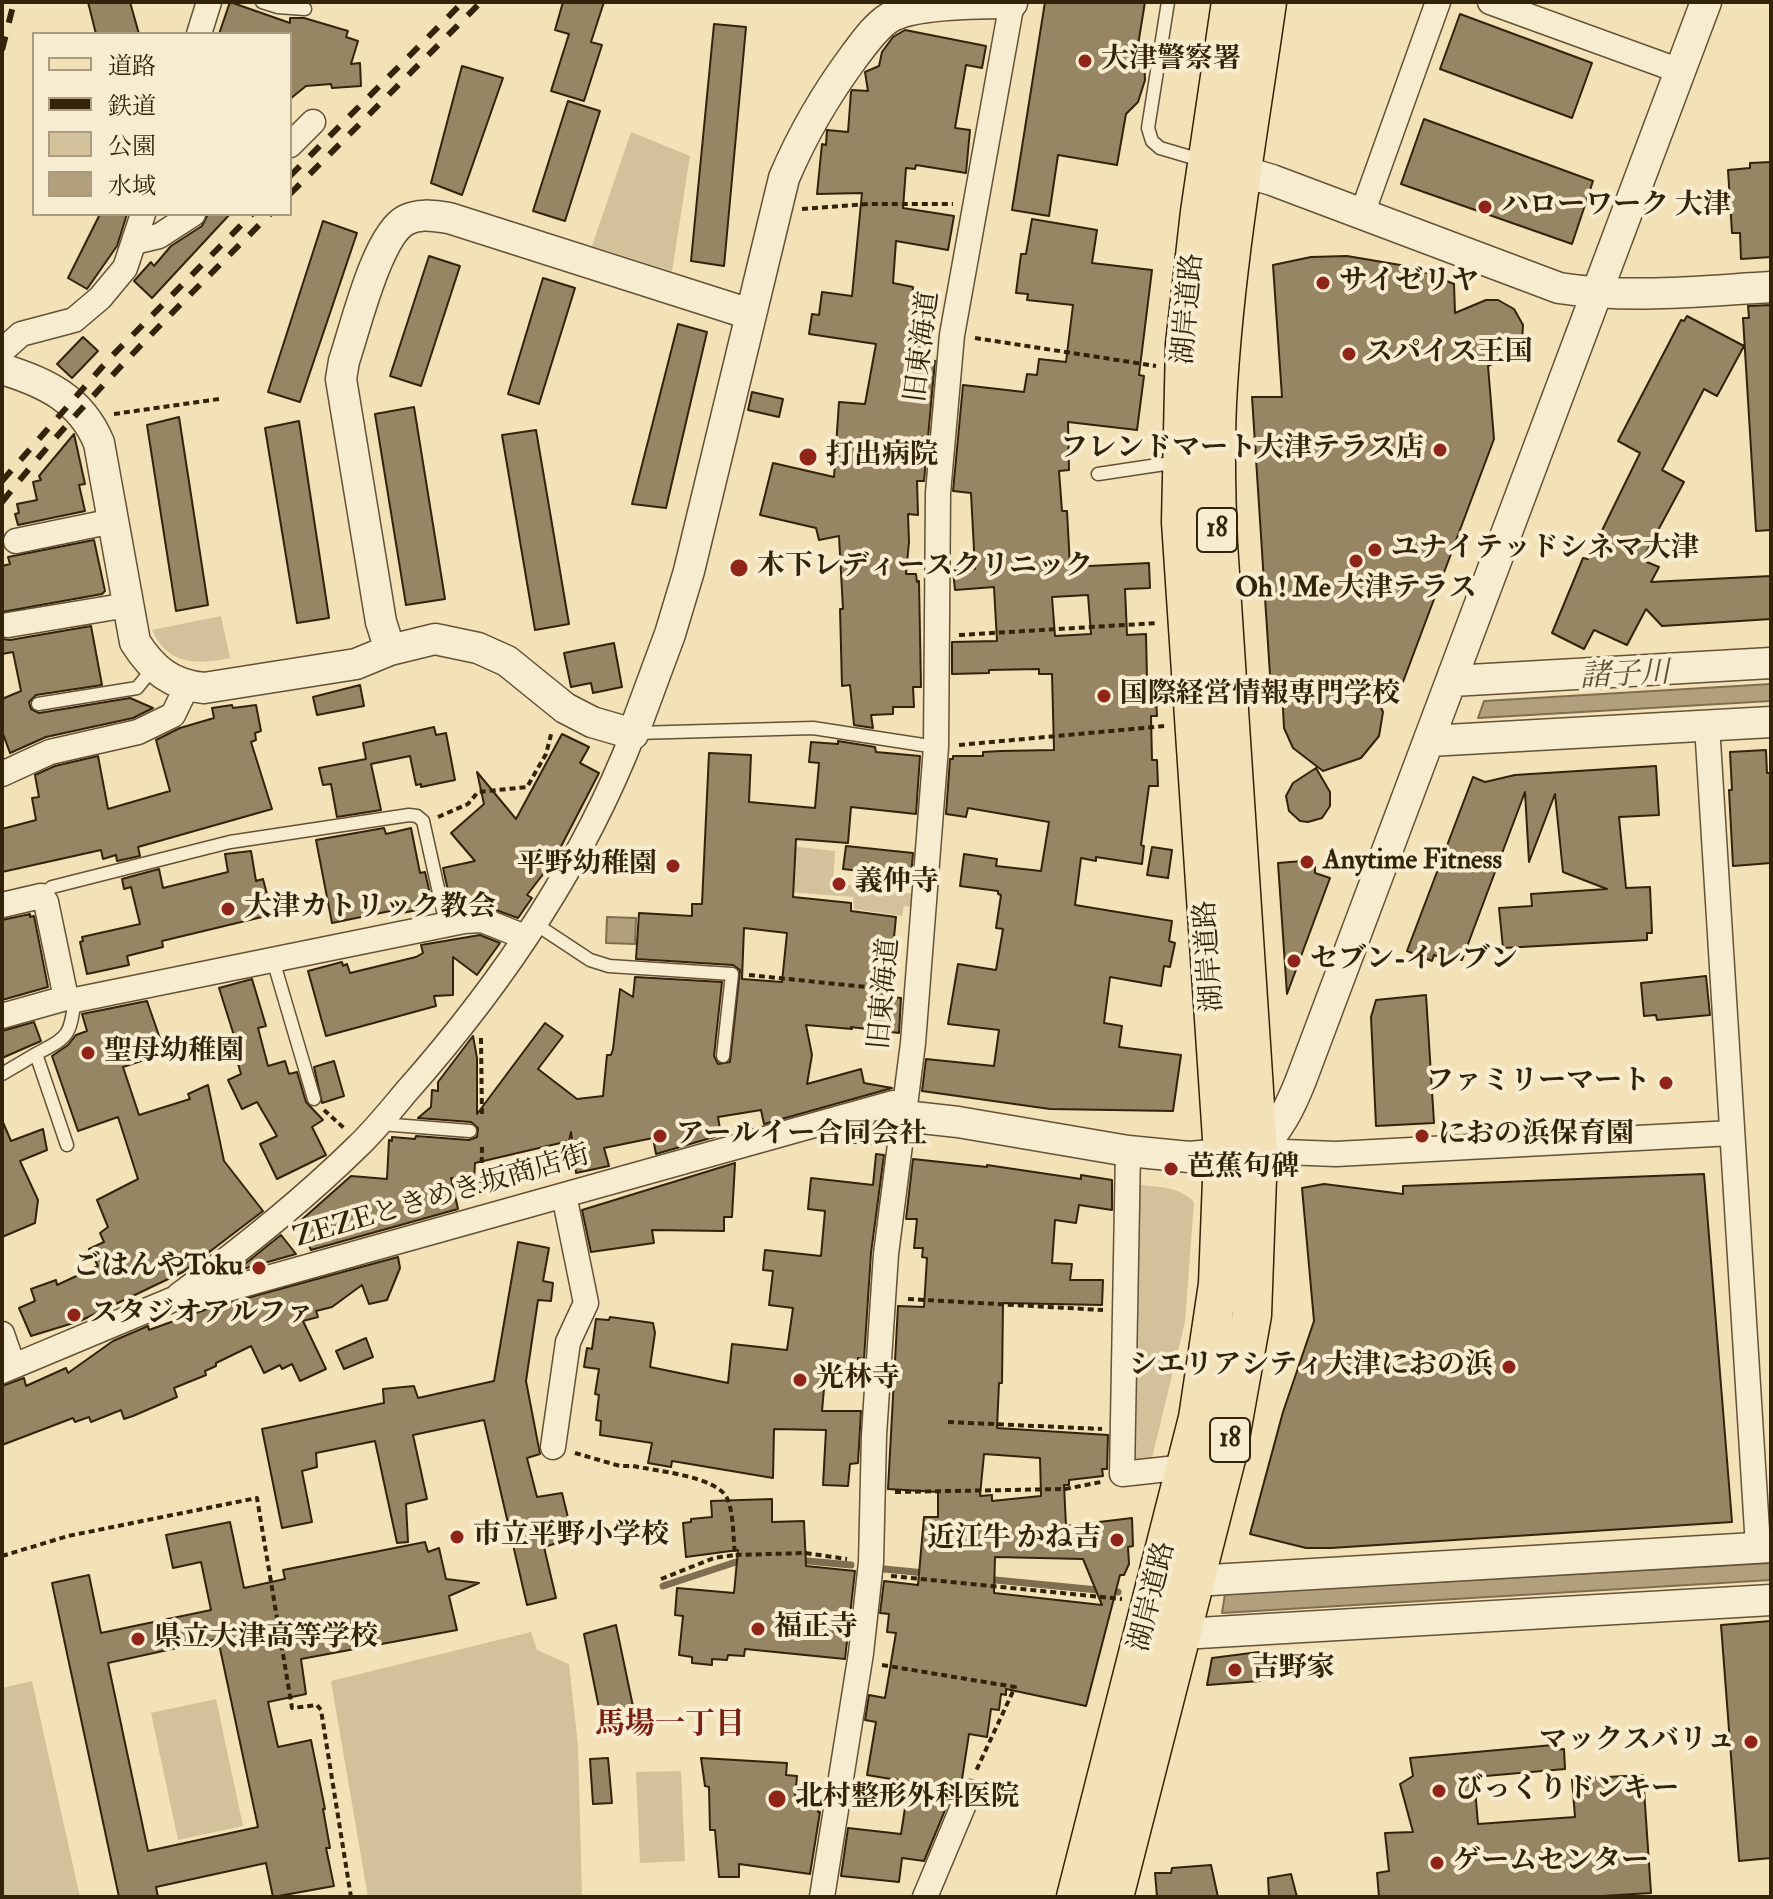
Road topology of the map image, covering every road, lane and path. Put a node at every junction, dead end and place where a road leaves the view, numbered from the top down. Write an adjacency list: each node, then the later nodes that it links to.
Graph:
1 (209, 2): 11 (street)
2 (262, 2): 10 (lane)
3 (1012, 2): 16 (street, 旧東海道); 17 (street)
4 (1168, 2): 15 (lane)
5 (1231, 2): 15 (main road, 湖岸道路 / 18)
6 (1267, 2): 15 (main road, 湖岸道路 / 18)
7 (1438, 2): 18 (street)
8 (1490, 2): 12 (street)
9 (1706, 2): 12 (street)
10 (305, 9)
11 (200, 32)
12 (1680, 71): 23 (street)
13 (313, 122): 14 (street)
14 (292, 143)
15 (1225, 166): 18 (street); 31 (main road, 湖岸道路 / 18); 75 (main road, 湖岸道路 / 18)
16 (976, 204): 17 (path); 25 (street, 旧東海道)
17 (776, 212): 24 (street)
18 (1362, 214): 23 (street)
19 (142, 216): 21 (street)
20 (190, 216): 21 (street)
21 (134, 242): 26 (street)
22 (1771, 287): 23 (street)
23 (1597, 294): 42 (street)
24 (750, 314): 39 (street); 49 (street)
25 (952, 335): 27 (path); 38 (street, 旧東海道)
26 (2, 351)
27 (1158, 366)
28 (2, 369): 30 (street)
29 (219, 399): 30 (path)
30 (89, 422): 33 (street)
31 (1182, 462): 32 (lane); 75 (main road, 湖岸道路 / 18)
32 (1098, 474)
33 (113, 521): 34 (street); 35 (street)
34 (16, 541)
35 (128, 605): 37 (street); 41 (street)
36 (1162, 622): 38 (path)
37 (8, 625)
38 (937, 637): 51 (street, 旧東海道)
39 (390, 650): 43 (street); 45 (street)
40 (1771, 663): 42 (street)
41 (154, 667): 43 (street); 44 (lane)
42 (1452, 681): 50 (street)
43 (187, 686): 52 (street)
44 (38, 704)
45 (565, 708): 49 (street); 53 (path)
46 (1771, 722): 47 (street)
47 (1707, 725): 50 (street); 71 (street)
48 (1169, 726): 51 (path)
49 (633, 734): 51 (lane); 57 (street)
50 (1429, 741): 75 (street)
51 (936, 747): 60 (street, 旧東海道)
52 (2, 774)
53 (423, 821): 54 (lane); 56 (lane)
54 (41, 896): 55 (street); 61 (street)
55 (2, 905)
56 (446, 924): 57 (street); 58 (street)
57 (529, 930): 59 (lane); 69 (street)
58 (273, 960): 61 (street); 66 (lane)
59 (732, 974): 60 (path); 64 (lane)
60 (918, 992): 68 (street, 旧東海道)
61 (70, 999): 62 (street); 63 (lane)
62 (2, 1016)
63 (36, 1054): 65 (lane); 73 (lane)
64 (723, 1056)
65 (2, 1074)
66 (314, 1099)
67 (324, 1109): 72 (path)
68 (904, 1110): 74 (street); 76 (street, ZEZEときめき坂商店街); 77 (street, 旧東海道)
69 (378, 1124): 70 (lane); 78 (street)
70 (470, 1131)
71 (1732, 1133): 75 (street); 88 (street)
72 (352, 1136)
73 (67, 1145)
74 (1128, 1151): 75 (street); 79 (street)
75 (1241, 1152): 85 (main road, 湖岸道路 / 18); 93 (main road, 湖岸道路 / 18)
76 (564, 1195): 78 (street, ZEZEときめき坂商店街); 84 (street)
77 (883, 1298): 79 (path); 87 (street, 旧東海道)
78 (174, 1299): 81 (street, ZEZEときめき坂商店街)
79 (1125, 1312): 83 (street)
80 (2, 1334): 81 (street)
81 (7, 1368)
82 (948, 1422): 83 (path)
83 (1123, 1430): 86 (street)
84 (553, 1447): 89 (path)
85 (1186, 1467): 86 (street); 102 (main road, 湖岸道路 / 18)
86 (1122, 1474): 87 (path)
87 (872, 1493): 91 (street, 旧東海道)
88 (1764, 1547): 93 (street)
89 (735, 1555): 91 (path); 92 (path)
90 (2, 1556): 99 (path)
91 (870, 1568): 94 (path); 97 (street, 旧東海道)
92 (661, 1579)
93 (1194, 1581): 96 (main road, 湖岸道路 / 18)
94 (1128, 1599)
95 (1771, 1600): 96 (street)
96 (1181, 1634): 103 (main road, 湖岸道路 / 18)
97 (860, 1661): 98 (path); 100 (street, 旧東海道)
98 (969, 1792): 101 (street)
99 (351, 1897)
100 (822, 1897)
101 (925, 1897)
102 (1076, 1897)
103 (1114, 1897)

